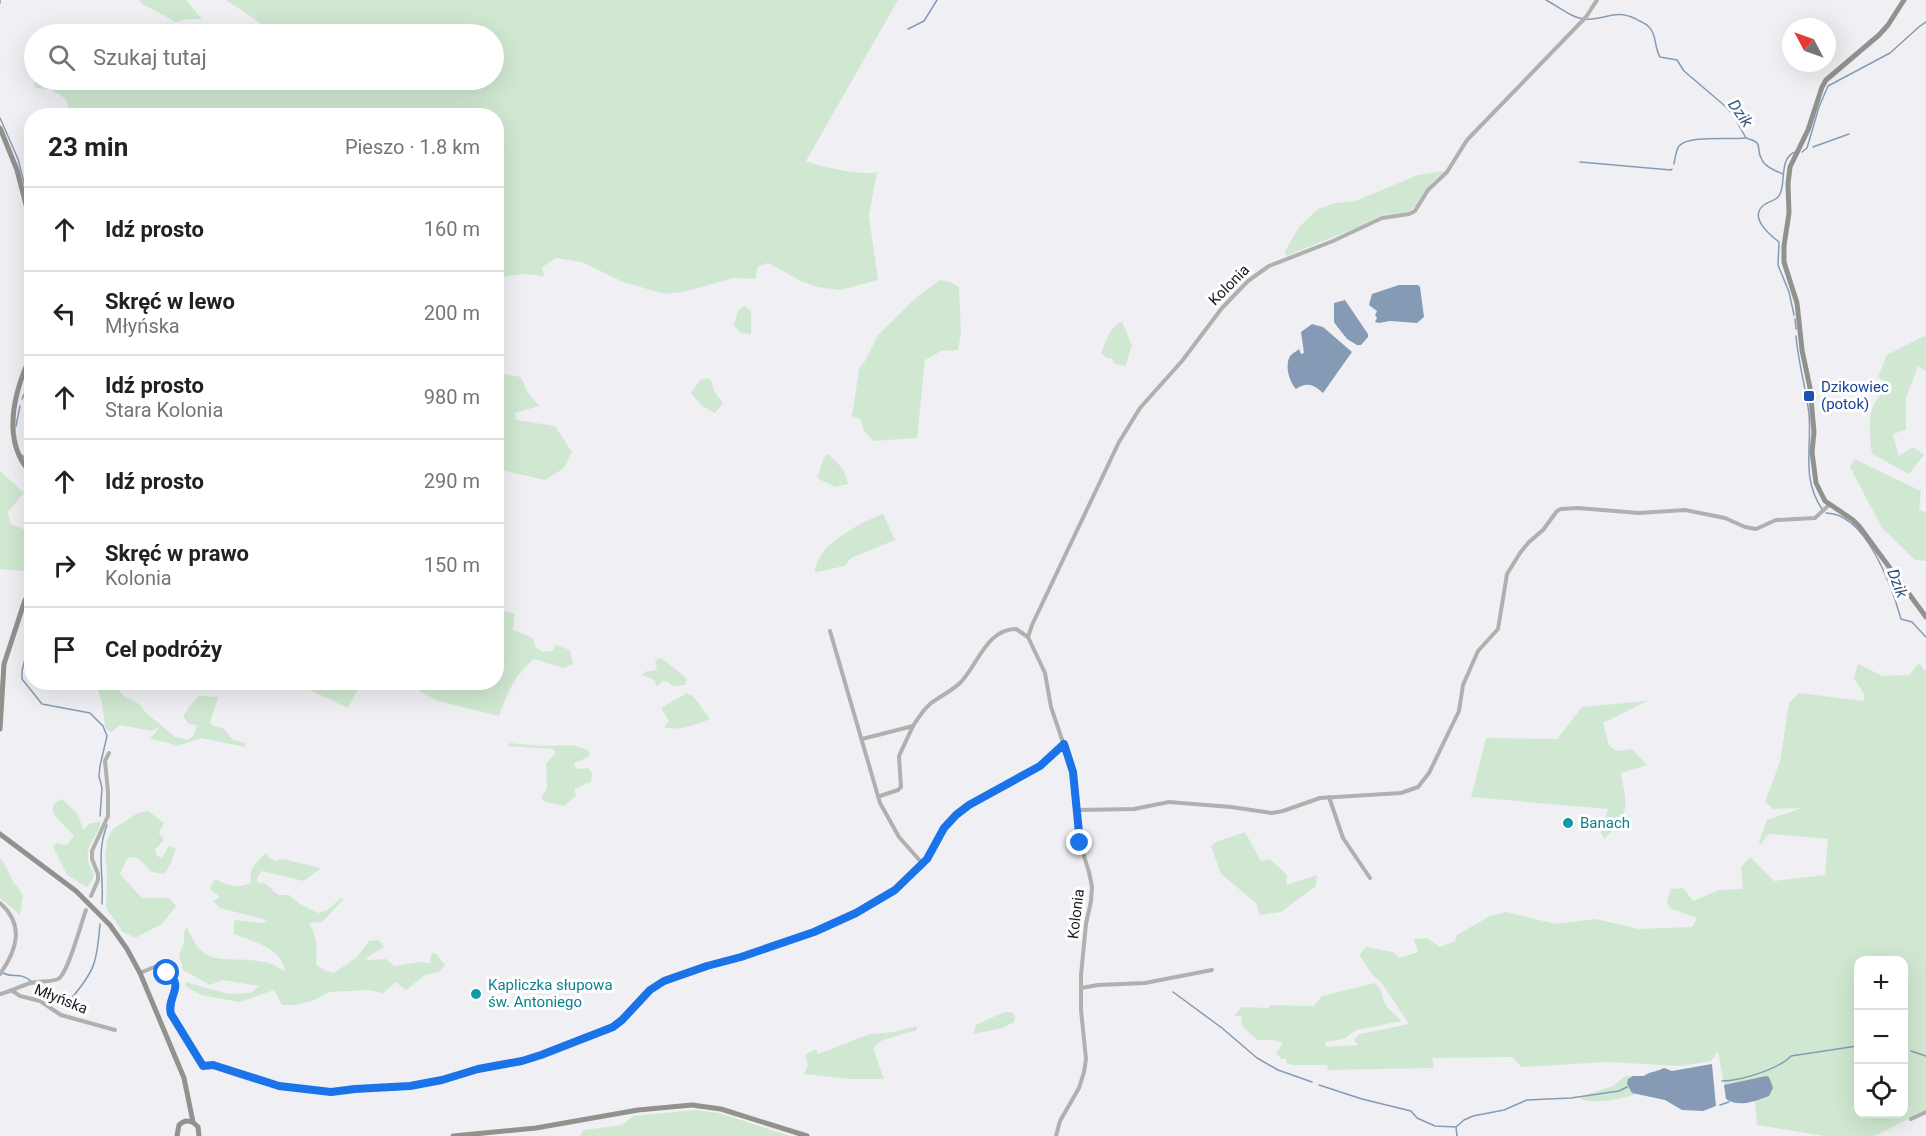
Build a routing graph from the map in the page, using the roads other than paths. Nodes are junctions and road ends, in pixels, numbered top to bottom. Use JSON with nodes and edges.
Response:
{"nodes":[{"id":1,"x":1597,"y":0,"type":"edge"},
{"id":2,"x":1904,"y":0,"type":"edge"},
{"id":3,"x":0,"y":128,"type":"edge"},
{"id":4,"x":24,"y":197,"type":"edge"},
{"id":5,"x":24,"y":374,"type":"edge"},
{"id":6,"x":24,"y":467,"type":"edge"},
{"id":7,"x":1829,"y":505,"type":"junction"},
{"id":8,"x":24,"y":603,"type":"edge"},
{"id":9,"x":1926,"y":617,"type":"edge"},
{"id":10,"x":830,"y":631,"type":"dead end"},
{"id":11,"x":1028,"y":638,"type":"junction"},
{"id":12,"x":913,"y":726,"type":"junction"},
{"id":13,"x":0,"y":729,"type":"edge"},
{"id":14,"x":862,"y":739,"type":"junction"},
{"id":15,"x":1064,"y":744,"type":"junction"},
{"id":16,"x":109,"y":753,"type":"dead end"},
{"id":17,"x":880,"y":796,"type":"junction"},
{"id":18,"x":1329,"y":797,"type":"junction"},
{"id":19,"x":1077,"y":810,"type":"junction"},
{"id":20,"x":0,"y":836,"type":"edge"},
{"id":21,"x":922,"y":863,"type":"junction"},
{"id":22,"x":1370,"y":878,"type":"dead end"},
{"id":23,"x":91,"y":896,"type":"dead end"},
{"id":24,"x":0,"y":903,"type":"edge"},
{"id":25,"x":86,"y":910,"type":"dead end"},
{"id":26,"x":1212,"y":970,"type":"dead end"},
{"id":27,"x":1,"y":972,"type":"edge"},
{"id":28,"x":140,"y":973,"type":"junction"},
{"id":29,"x":1081,"y":988,"type":"junction"},
{"id":30,"x":11,"y":990,"type":"junction"},
{"id":31,"x":0,"y":994,"type":"edge"},
{"id":32,"x":116,"y":1030,"type":"dead end"},
{"id":33,"x":189,"y":1107,"type":"junction"},
{"id":34,"x":1926,"y":1112,"type":"edge"},
{"id":35,"x":1911,"y":1119,"type":"dead end"},
{"id":36,"x":185,"y":1121,"type":"junction"},
{"id":37,"x":193,"y":1122,"type":"junction"},
{"id":38,"x":200,"y":1135,"type":"edge"},
{"id":39,"x":177,"y":1136,"type":"edge"},
{"id":40,"x":453,"y":1136,"type":"edge"},
{"id":41,"x":807,"y":1136,"type":"edge"},
{"id":42,"x":1056,"y":1136,"type":"edge"}],
"edges":[{"from":1,"to":11,"type":"street","name":"Kolonia"},
{"from":2,"to":7,"type":"main road"},
{"from":3,"to":4,"type":"main road"},
{"from":5,"to":6,"type":"main road"},
{"from":7,"to":9,"type":"main road"},
{"from":7,"to":18,"type":"street"},
{"from":8,"to":13,"type":"main road"},
{"from":10,"to":14,"type":"street"},
{"from":11,"to":12,"type":"street","name":"Kolonia"},
{"from":11,"to":15,"type":"street","name":"Kolonia"},
{"from":12,"to":14,"type":"street"},
{"from":12,"to":17,"type":"street"},
{"from":14,"to":17,"type":"street"},
{"from":15,"to":19,"type":"street","name":"Kolonia"},
{"from":15,"to":21,"type":"street"},
{"from":16,"to":23,"type":"street"},
{"from":17,"to":21,"type":"street"},
{"from":18,"to":19,"type":"street"},
{"from":18,"to":22,"type":"street"},
{"from":19,"to":29,"type":"street","name":"Kolonia"},
{"from":20,"to":28,"type":"main road"},
{"from":21,"to":28,"type":"street"},
{"from":24,"to":27,"type":"street"},
{"from":25,"to":30,"type":"street"},
{"from":26,"to":29,"type":"street"},
{"from":28,"to":33,"type":"main road"},
{"from":29,"to":42,"type":"street","name":"Kolonia"},
{"from":30,"to":31,"type":"street","name":"Młyńska"},
{"from":30,"to":32,"type":"street","name":"Młyńska"},
{"from":33,"to":36,"type":"main road"},
{"from":33,"to":37,"type":"main road"},
{"from":34,"to":35,"type":"street"},
{"from":36,"to":37,"type":"main road"},
{"from":36,"to":39,"type":"main road"},
{"from":37,"to":38,"type":"main road"},
{"from":40,"to":41,"type":"main road"}]}
